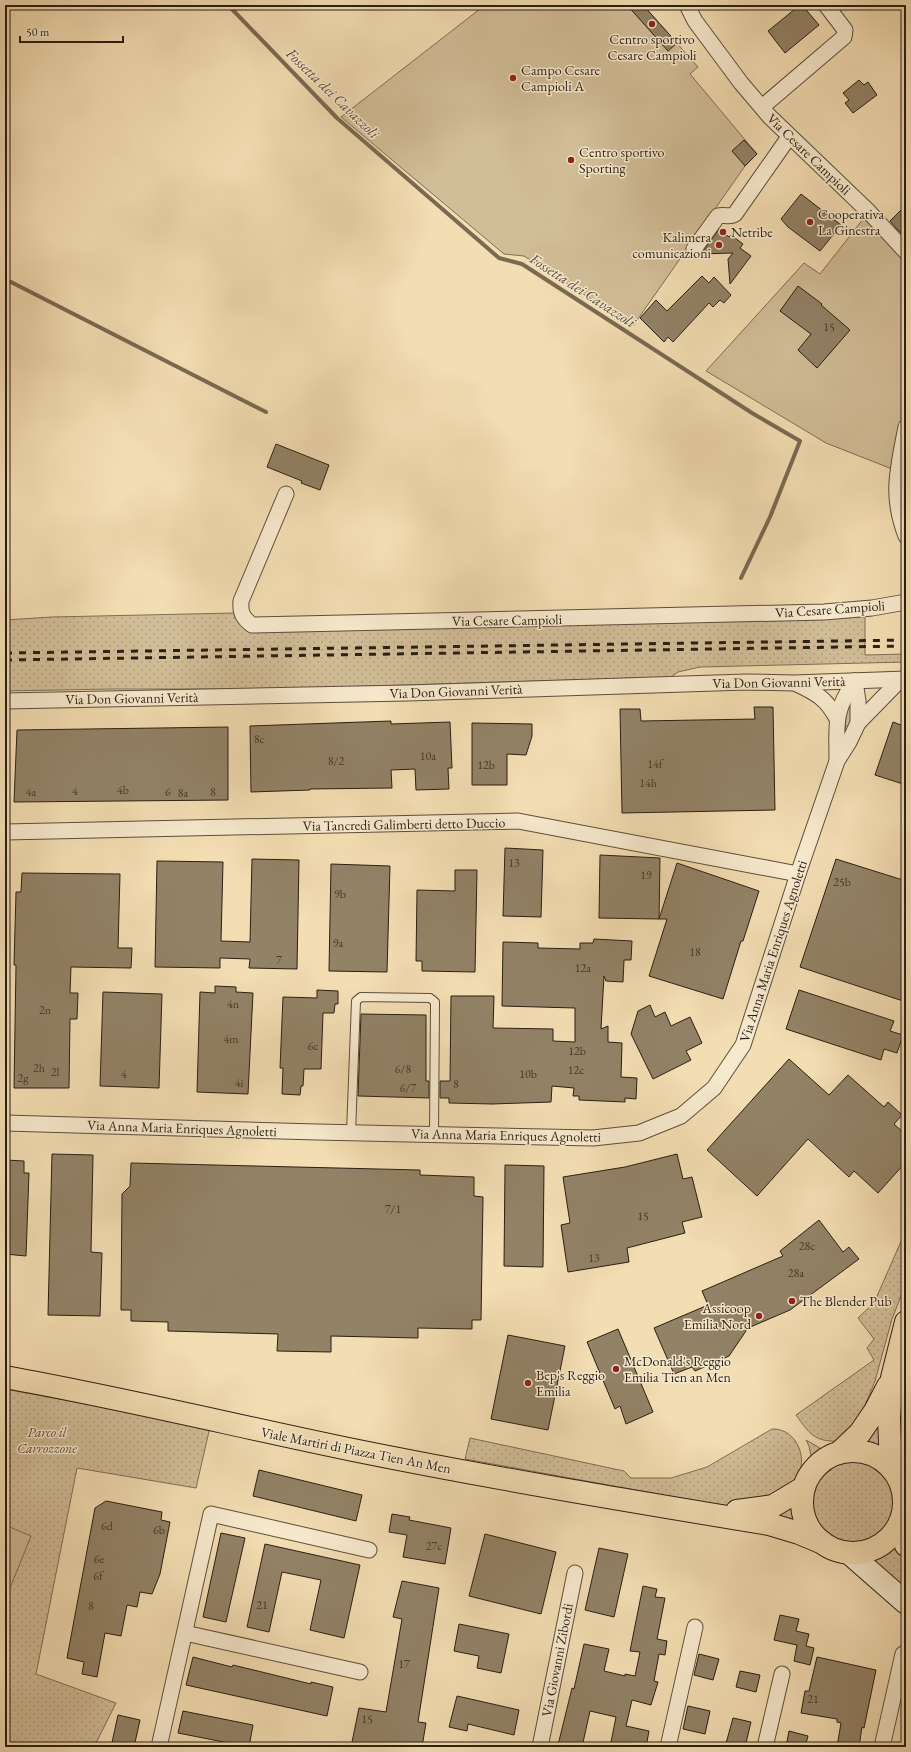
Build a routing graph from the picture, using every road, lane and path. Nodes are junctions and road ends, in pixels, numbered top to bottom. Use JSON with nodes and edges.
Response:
{"nodes":[{"id":1,"x":687,"y":5,"type":"edge"},
{"id":2,"x":826,"y":5,"type":"edge"},
{"id":3,"x":762,"y":107,"type":"junction"},
{"id":4,"x":789,"y":137,"type":"junction"},
{"id":5,"x":694,"y":249,"type":"dead end"},
{"id":6,"x":906,"y":252,"type":"edge"},
{"id":7,"x":906,"y":427,"type":"edge"},
{"id":8,"x":286,"y":494,"type":"dead end"},
{"id":9,"x":906,"y":536,"type":"edge"},
{"id":10,"x":906,"y":602,"type":"edge"},
{"id":11,"x":903,"y":680,"type":"edge"},
{"id":12,"x":855,"y":681,"type":"junction"},
{"id":13,"x":794,"y":682,"type":"junction"},
{"id":14,"x":5,"y":701,"type":"edge"},
{"id":15,"x":837,"y":718,"type":"junction"},
{"id":16,"x":858,"y":723,"type":"junction"},
{"id":17,"x":837,"y":761,"type":"junction"},
{"id":18,"x":5,"y":832,"type":"edge"},
{"id":19,"x":798,"y":874,"type":"junction"},
{"id":20,"x":5,"y":1123,"type":"edge"},
{"id":21,"x":352,"y":1133,"type":"junction"},
{"id":22,"x":434,"y":1135,"type":"junction"},
{"id":23,"x":906,"y":1322,"type":"edge"},
{"id":24,"x":5,"y":1367,"type":"edge"},
{"id":25,"x":5,"y":1377,"type":"edge"},
{"id":26,"x":892,"y":1378,"type":"junction"},
{"id":27,"x":54,"y":1385,"type":"junction"},
{"id":28,"x":840,"y":1452,"type":"junction"},
{"id":29,"x":891,"y":1467,"type":"junction"},
{"id":30,"x":803,"y":1488,"type":"junction"},
{"id":31,"x":708,"y":1514,"type":"junction"},
{"id":32,"x":900,"y":1523,"type":"junction"},
{"id":33,"x":823,"y":1543,"type":"junction"},
{"id":34,"x":906,"y":1545,"type":"edge"},
{"id":35,"x":369,"y":1550,"type":"dead end"},
{"id":36,"x":849,"y":1553,"type":"junction"},
{"id":37,"x":575,"y":1573,"type":"dead end"},
{"id":38,"x":906,"y":1604,"type":"edge"},
{"id":39,"x":695,"y":1627,"type":"dead end"},
{"id":40,"x":185,"y":1632,"type":"junction"},
{"id":41,"x":903,"y":1654,"type":"dead end"},
{"id":42,"x":360,"y":1672,"type":"dead end"},
{"id":43,"x":782,"y":1674,"type":"dead end"},
{"id":44,"x":901,"y":1687,"type":"edge"},
{"id":45,"x":159,"y":1747,"type":"edge"},
{"id":46,"x":540,"y":1747,"type":"edge"},
{"id":47,"x":668,"y":1747,"type":"edge"},
{"id":48,"x":766,"y":1747,"type":"edge"},
{"id":49,"x":882,"y":1747,"type":"edge"}],
"edges":[{"from":1,"to":3,"type":"street","name":"Via Cesare Campioli"},
{"from":2,"to":3,"type":"street","name":"Via Cesare Campioli"},
{"from":3,"to":4,"type":"street","name":"Via Cesare Campioli"},
{"from":4,"to":5,"type":"street"},
{"from":4,"to":6,"type":"street","name":"Via Cesare Campioli"},
{"from":7,"to":9,"type":"street"},
{"from":8,"to":10,"type":"street","name":"Via Cesare Campioli"},
{"from":11,"to":12,"type":"street","name":"Via Don Giovanni Verità"},
{"from":11,"to":16,"type":"street","name":"Via Anna Maria Enriques Agnoletti"},
{"from":12,"to":13,"type":"street","name":"Via Don Giovanni Verità"},
{"from":12,"to":15,"type":"street","name":"Via Anna Maria Enriques Agnoletti"},
{"from":12,"to":16,"type":"street","name":"Via Anna Maria Enriques Agnoletti"},
{"from":13,"to":14,"type":"street","name":"Via Don Giovanni Verità"},
{"from":13,"to":15,"type":"street"},
{"from":15,"to":17,"type":"street","name":"Via Anna Maria Enriques Agnoletti"},
{"from":16,"to":17,"type":"street","name":"Via Anna Maria Enriques Agnoletti"},
{"from":17,"to":19,"type":"street","name":"Via Anna Maria Enriques Agnoletti"},
{"from":18,"to":19,"type":"street","name":"Via Tancredi Galimberti detto Duccio"},
{"from":19,"to":22,"type":"street","name":"Via Anna Maria Enriques Agnoletti"},
{"from":20,"to":21,"type":"street","name":"Via Anna Maria Enriques Agnoletti"},
{"from":21,"to":22,"type":"street","name":"Via Anna Maria Enriques Agnoletti"},
{"from":21,"to":22,"type":"lane"},
{"from":23,"to":26,"type":"main road","name":"Viale Martiri di Piazza Tien An Men"},
{"from":24,"to":27,"type":"street"},
{"from":25,"to":27,"type":"main road","name":"Viale Martiri di Piazza Tien An Men"},
{"from":26,"to":28,"type":"main road","name":"Viale Martiri di Piazza Tien An Men"},
{"from":26,"to":29,"type":"main road","name":"Viale Martiri di Piazza Tien An Men"},
{"from":27,"to":31,"type":"main road","name":"Viale Martiri di Piazza Tien An Men"},
{"from":28,"to":29,"type":"main road","name":"Viale Martiri di Piazza Tien An Men"},
{"from":28,"to":30,"type":"main road","name":"Viale Martiri di Piazza Tien An Men"},
{"from":29,"to":32,"type":"main road","name":"Viale Martiri di Piazza Tien An Men"},
{"from":30,"to":31,"type":"main road","name":"Viale Martiri di Piazza Tien An Men"},
{"from":30,"to":33,"type":"main road","name":"Viale Martiri di Piazza Tien An Men"},
{"from":31,"to":33,"type":"main road","name":"Viale Martiri di Piazza Tien An Men"},
{"from":32,"to":34,"type":"main road"},
{"from":32,"to":36,"type":"main road","name":"Viale Martiri di Piazza Tien An Men"},
{"from":33,"to":36,"type":"main road","name":"Viale Martiri di Piazza Tien An Men"},
{"from":35,"to":40,"type":"street"},
{"from":36,"to":38,"type":"main road"},
{"from":37,"to":46,"type":"street","name":"Via Giovanni Zibordi"},
{"from":39,"to":47,"type":"street"},
{"from":40,"to":42,"type":"street"},
{"from":40,"to":45,"type":"street"},
{"from":41,"to":44,"type":"street"},
{"from":43,"to":48,"type":"street"},
{"from":44,"to":49,"type":"street"}]}
